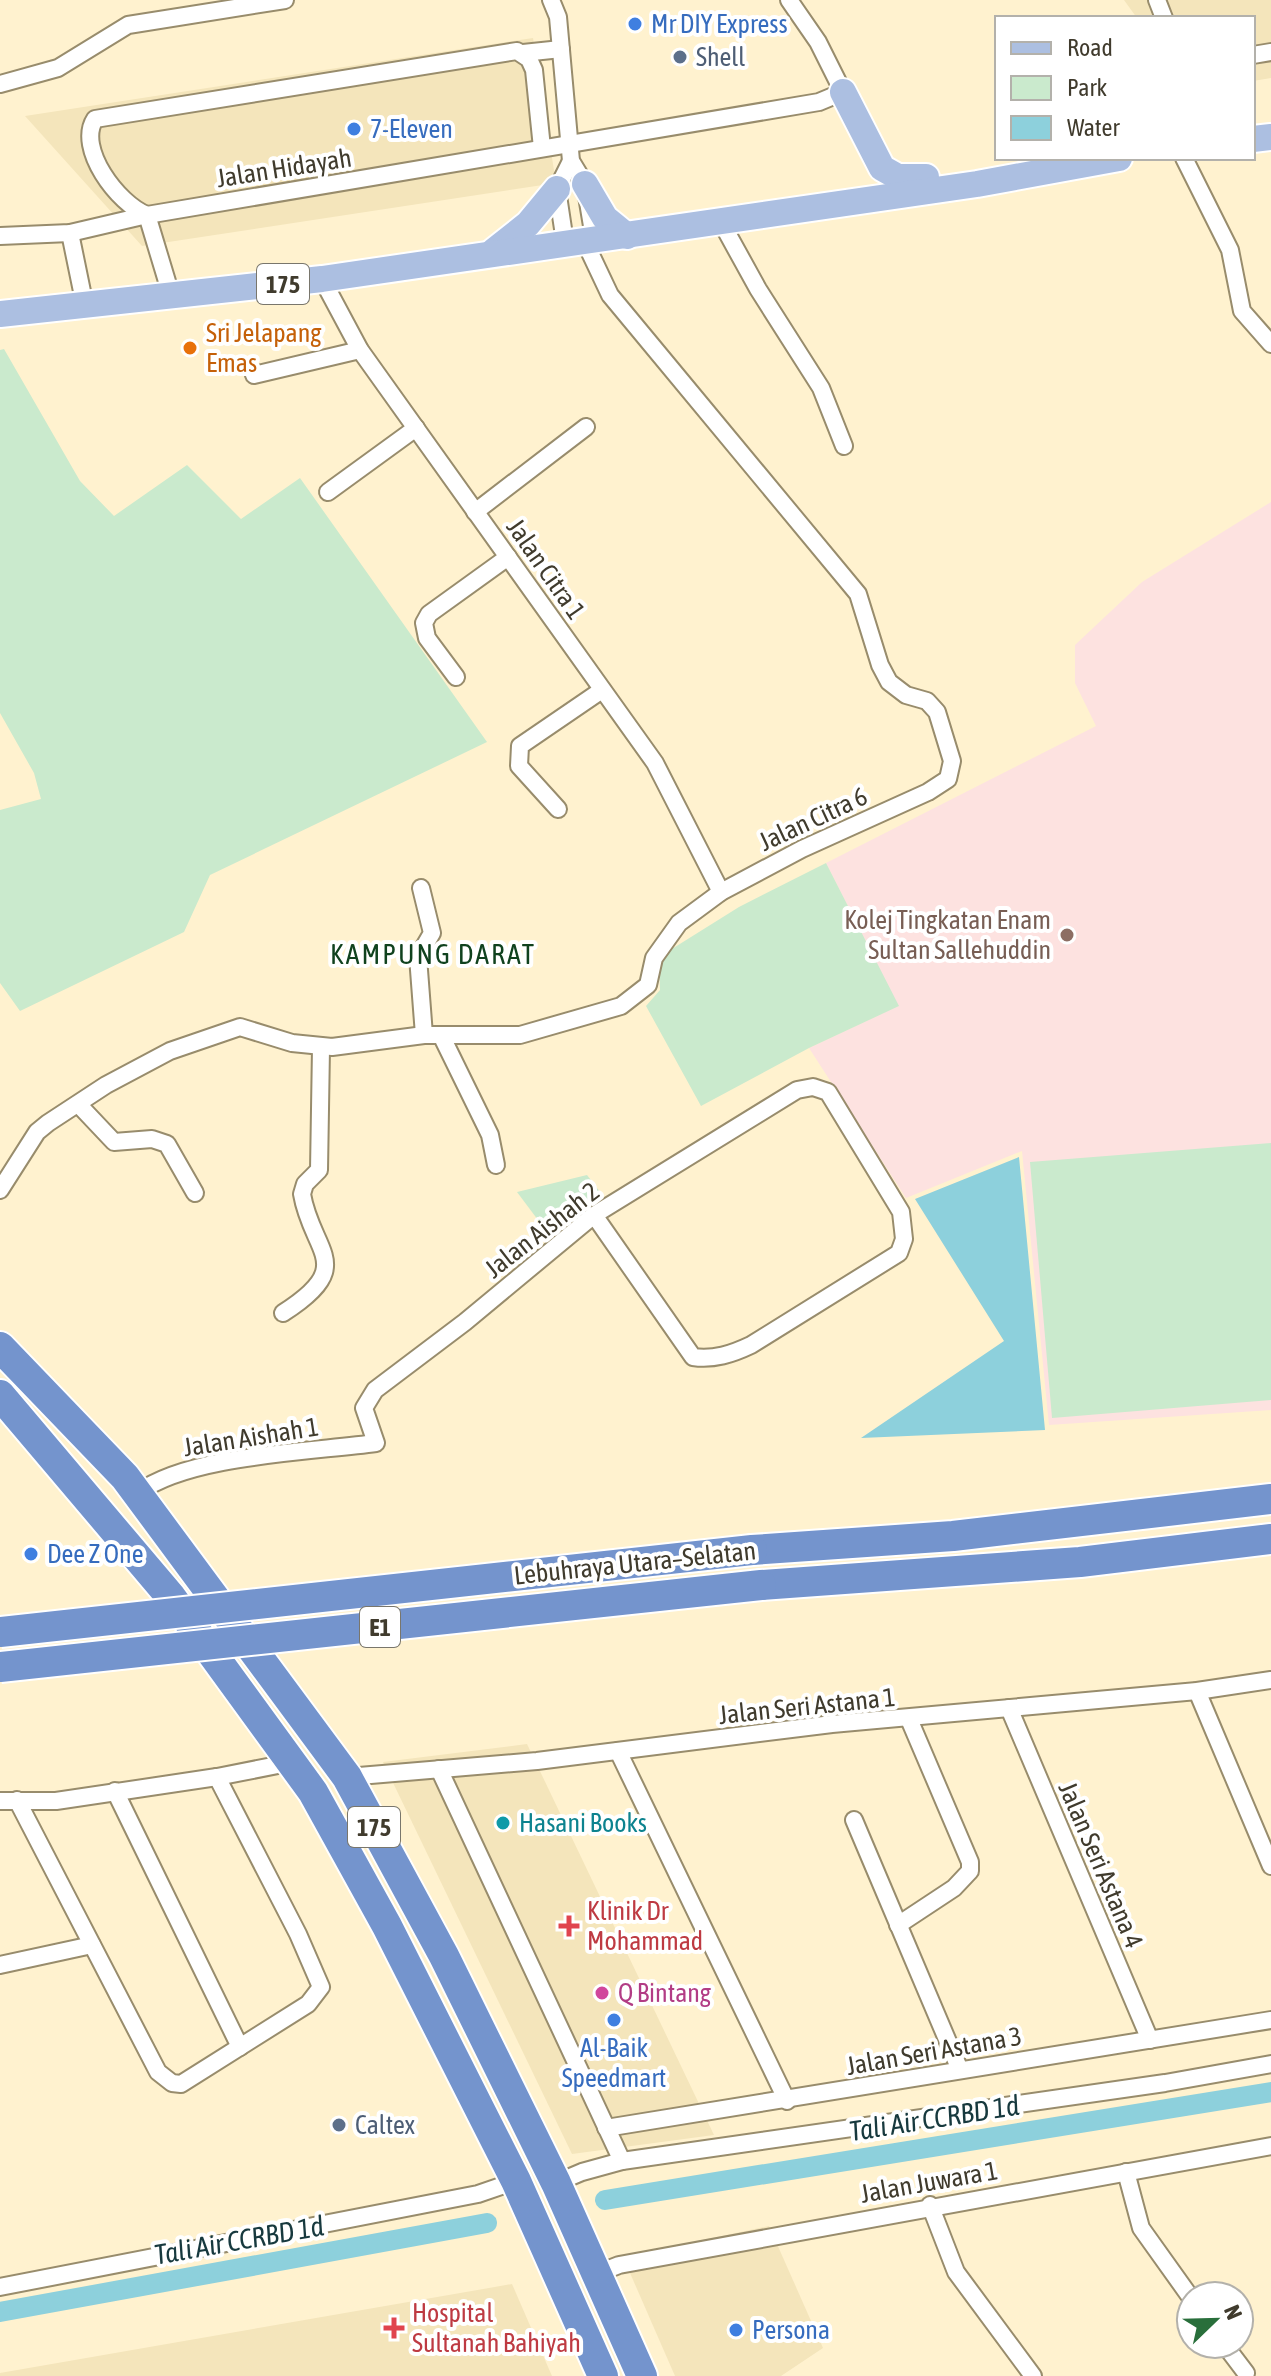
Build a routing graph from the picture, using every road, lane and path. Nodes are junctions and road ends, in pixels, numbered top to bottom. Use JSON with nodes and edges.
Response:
{"nodes":[{"id":1,"x":285,"y":0,"type":"edge"},
{"id":2,"x":551,"y":0,"type":"edge"},
{"id":3,"x":789,"y":0,"type":"edge"},
{"id":4,"x":208,"y":6,"type":"edge"},
{"id":5,"x":561,"y":49,"type":"junction"},
{"id":6,"x":523,"y":53,"type":"junction"},
{"id":7,"x":0,"y":84,"type":"edge"},
{"id":8,"x":843,"y":92,"type":"junction"},
{"id":9,"x":570,"y":142,"type":"junction"},
{"id":10,"x":542,"y":148,"type":"junction"},
{"id":11,"x":1107,"y":160,"type":"edge"},
{"id":12,"x":1185,"y":160,"type":"edge"},
{"id":13,"x":578,"y":172,"type":"junction"},
{"id":14,"x":960,"y":185,"type":"junction"},
{"id":15,"x":557,"y":189,"type":"junction"},
{"id":16,"x":147,"y":215,"type":"junction"},
{"id":17,"x":720,"y":220,"type":"junction"},
{"id":18,"x":70,"y":233,"type":"junction"},
{"id":19,"x":0,"y":236,"type":"edge"},
{"id":20,"x":627,"y":236,"type":"junction"},
{"id":21,"x":581,"y":240,"type":"junction"},
{"id":22,"x":491,"y":253,"type":"junction"},
{"id":23,"x":322,"y":279,"type":"junction"},
{"id":24,"x":172,"y":298,"type":"junction"},
{"id":25,"x":85,"y":306,"type":"junction"},
{"id":26,"x":0,"y":314,"type":"edge"},
{"id":27,"x":1271,"y":344,"type":"edge"},
{"id":28,"x":360,"y":350,"type":"junction"},
{"id":29,"x":254,"y":375,"type":"dead end"},
{"id":30,"x":586,"y":427,"type":"dead end"},
{"id":31,"x":416,"y":428,"type":"junction"},
{"id":32,"x":844,"y":446,"type":"dead end"},
{"id":33,"x":328,"y":492,"type":"dead end"},
{"id":34,"x":475,"y":512,"type":"junction"},
{"id":35,"x":508,"y":557,"type":"junction"},
{"id":36,"x":456,"y":677,"type":"dead end"},
{"id":37,"x":602,"y":690,"type":"junction"},
{"id":38,"x":558,"y":809,"type":"dead end"},
{"id":39,"x":421,"y":888,"type":"dead end"},
{"id":40,"x":721,"y":892,"type":"junction"},
{"id":41,"x":424,"y":1035,"type":"junction"},
{"id":42,"x":442,"y":1037,"type":"junction"},
{"id":43,"x":321,"y":1048,"type":"junction"},
{"id":44,"x":79,"y":1105,"type":"junction"},
{"id":45,"x":496,"y":1165,"type":"dead end"},
{"id":46,"x":0,"y":1190,"type":"edge"},
{"id":47,"x":195,"y":1193,"type":"dead end"},
{"id":48,"x":594,"y":1215,"type":"junction"},
{"id":49,"x":283,"y":1313,"type":"dead end"},
{"id":50,"x":0,"y":1347,"type":"edge"},
{"id":51,"x":0,"y":1395,"type":"edge"},
{"id":52,"x":376,"y":1443,"type":"joint"},
{"id":53,"x":138,"y":1493,"type":"junction"},
{"id":54,"x":1271,"y":1499,"type":"edge"},
{"id":55,"x":1271,"y":1539,"type":"edge"},
{"id":56,"x":0,"y":1632,"type":"edge"},
{"id":57,"x":0,"y":1667,"type":"edge"},
{"id":58,"x":1271,"y":1680,"type":"edge"},
{"id":59,"x":1197,"y":1691,"type":"junction"},
{"id":60,"x":1009,"y":1708,"type":"junction"},
{"id":61,"x":909,"y":1719,"type":"junction"},
{"id":62,"x":618,"y":1751,"type":"junction"},
{"id":63,"x":293,"y":1762,"type":"junction"},
{"id":64,"x":439,"y":1769,"type":"junction"},
{"id":65,"x":217,"y":1777,"type":"junction"},
{"id":66,"x":347,"y":1777,"type":"junction"},
{"id":67,"x":115,"y":1791,"type":"junction"},
{"id":68,"x":8,"y":1801,"type":"edge"},
{"id":69,"x":854,"y":1820,"type":"dead end"},
{"id":70,"x":1271,"y":1866,"type":"edge"},
{"id":71,"x":898,"y":1925,"type":"junction"},
{"id":72,"x":92,"y":1945,"type":"junction"},
{"id":73,"x":0,"y":1965,"type":"edge"},
{"id":74,"x":1271,"y":2020,"type":"edge"},
{"id":75,"x":1150,"y":2040,"type":"junction"},
{"id":76,"x":240,"y":2047,"type":"junction"},
{"id":77,"x":1271,"y":2064,"type":"edge"},
{"id":78,"x":960,"y":2070,"type":"junction"},
{"id":79,"x":787,"y":2101,"type":"junction"},
{"id":80,"x":606,"y":2128,"type":"junction"},
{"id":81,"x":1271,"y":2146,"type":"edge"},
{"id":82,"x":622,"y":2161,"type":"junction"},
{"id":83,"x":1126,"y":2172,"type":"junction"},
{"id":84,"x":516,"y":2181,"type":"junction"},
{"id":85,"x":556,"y":2183,"type":"junction"},
{"id":86,"x":930,"y":2205,"type":"junction"},
{"id":87,"x":596,"y":2274,"type":"junction"},
{"id":88,"x":1178,"y":2280,"type":"edge"},
{"id":89,"x":0,"y":2287,"type":"edge"},
{"id":90,"x":1236,"y":2360,"type":"edge"},
{"id":91,"x":1246,"y":2373,"type":"dead end"},
{"id":92,"x":603,"y":2376,"type":"edge"},
{"id":93,"x":642,"y":2376,"type":"edge"},
{"id":94,"x":1033,"y":2376,"type":"edge"}],
"edges":[{"from":1,"to":4,"type":"street"},
{"from":2,"to":5,"type":"street"},
{"from":3,"to":8,"type":"street"},
{"from":4,"to":7,"type":"street"},
{"from":5,"to":6,"type":"street"},
{"from":5,"to":9,"type":"street"},
{"from":6,"to":10,"type":"street"},
{"from":6,"to":16,"type":"street"},
{"from":8,"to":9,"type":"street","name":"Jalan Hidayah"},
{"from":8,"to":14,"type":"main road"},
{"from":9,"to":10,"type":"street","name":"Jalan Hidayah"},
{"from":9,"to":13,"type":"street"},
{"from":10,"to":16,"type":"street","name":"Jalan Hidayah"},
{"from":11,"to":14,"type":"main road","number":"175"},
{"from":12,"to":27,"type":"street"},
{"from":13,"to":15,"type":"street"},
{"from":13,"to":20,"type":"main road"},
{"from":13,"to":21,"type":"street"},
{"from":14,"to":17,"type":"main road","number":"175"},
{"from":15,"to":21,"type":"street"},
{"from":15,"to":22,"type":"main road"},
{"from":16,"to":18,"type":"street","name":"Jalan Hidayah"},
{"from":16,"to":24,"type":"street"},
{"from":17,"to":20,"type":"main road","number":"175"},
{"from":17,"to":32,"type":"street"},
{"from":18,"to":19,"type":"street","name":"Jalan Hidayah"},
{"from":18,"to":25,"type":"street"},
{"from":20,"to":21,"type":"main road","number":"175"},
{"from":21,"to":22,"type":"main road","number":"175"},
{"from":21,"to":40,"type":"street","name":"Jalan Citra 6"},
{"from":22,"to":23,"type":"main road","number":"175"},
{"from":23,"to":24,"type":"main road","number":"175"},
{"from":23,"to":28,"type":"street","name":"Jalan Citra 1"},
{"from":24,"to":25,"type":"main road","number":"175"},
{"from":25,"to":26,"type":"main road","number":"175"},
{"from":28,"to":29,"type":"street"},
{"from":28,"to":31,"type":"street","name":"Jalan Citra 1"},
{"from":30,"to":34,"type":"street"},
{"from":31,"to":33,"type":"street"},
{"from":31,"to":34,"type":"street","name":"Jalan Citra 1"},
{"from":34,"to":35,"type":"street","name":"Jalan Citra 1"},
{"from":35,"to":36,"type":"street"},
{"from":35,"to":37,"type":"street","name":"Jalan Citra 1"},
{"from":37,"to":38,"type":"street"},
{"from":37,"to":40,"type":"street","name":"Jalan Citra 1"},
{"from":39,"to":41,"type":"street"},
{"from":40,"to":42,"type":"street","name":"Jalan Citra 6"},
{"from":41,"to":42,"type":"street","name":"Jalan Citra 6"},
{"from":41,"to":43,"type":"street","name":"Jalan Citra 6"},
{"from":42,"to":45,"type":"street"},
{"from":43,"to":44,"type":"street"},
{"from":43,"to":49,"type":"street"},
{"from":44,"to":46,"type":"street"},
{"from":44,"to":47,"type":"street"},
{"from":48,"to":48,"type":"street","name":"Jalan Aishah 2"},
{"from":48,"to":52,"type":"street","name":"Jalan Aishah 2"},
{"from":50,"to":53,"type":"highway","number":"175"},
{"from":51,"to":63,"type":"highway","number":"175"},
{"from":52,"to":53,"type":"street","name":"Jalan Aishah 1"},
{"from":53,"to":66,"type":"highway","number":"175"},
{"from":54,"to":56,"type":"highway","name":"Lebuhraya Utara–Selatan","number":"E1","bridge":true},
{"from":55,"to":57,"type":"highway","name":"Lebuhraya Utara–Selatan","number":"E1","bridge":true},
{"from":58,"to":59,"type":"street","name":"Jalan Seri Astana 1"},
{"from":59,"to":60,"type":"street","name":"Jalan Seri Astana 1"},
{"from":59,"to":70,"type":"street"},
{"from":60,"to":61,"type":"street","name":"Jalan Seri Astana 1"},
{"from":60,"to":75,"type":"street","name":"Jalan Seri Astana 4"},
{"from":61,"to":62,"type":"street","name":"Jalan Seri Astana 1"},
{"from":61,"to":71,"type":"street"},
{"from":62,"to":64,"type":"street","name":"Jalan Seri Astana 1"},
{"from":62,"to":79,"type":"street"},
{"from":63,"to":65,"type":"street"},
{"from":63,"to":84,"type":"highway","number":"175"},
{"from":64,"to":66,"type":"street","name":"Jalan Seri Astana 1"},
{"from":64,"to":80,"type":"street"},
{"from":65,"to":67,"type":"street"},
{"from":65,"to":76,"type":"street"},
{"from":66,"to":85,"type":"highway","number":"175"},
{"from":67,"to":68,"type":"street"},
{"from":67,"to":76,"type":"street"},
{"from":68,"to":72,"type":"street"},
{"from":69,"to":71,"type":"street"},
{"from":71,"to":78,"type":"street"},
{"from":72,"to":73,"type":"street"},
{"from":72,"to":76,"type":"street"},
{"from":74,"to":75,"type":"street","name":"Jalan Seri Astana 3"},
{"from":75,"to":78,"type":"street","name":"Jalan Seri Astana 3"},
{"from":77,"to":82,"type":"street"},
{"from":78,"to":79,"type":"street","name":"Jalan Seri Astana 3"},
{"from":79,"to":80,"type":"street","name":"Jalan Seri Astana 3"},
{"from":80,"to":82,"type":"street"},
{"from":81,"to":83,"type":"street","name":"Jalan Juwara 1"},
{"from":82,"to":85,"type":"street"},
{"from":83,"to":86,"type":"street","name":"Jalan Juwara 1"},
{"from":83,"to":88,"type":"street"},
{"from":84,"to":89,"type":"street"},
{"from":84,"to":92,"type":"highway","number":"175"},
{"from":85,"to":87,"type":"highway","number":"175"},
{"from":86,"to":87,"type":"street","name":"Jalan Juwara 1"},
{"from":86,"to":94,"type":"street"},
{"from":87,"to":93,"type":"highway","number":"175"},
{"from":90,"to":91,"type":"street"}]}
